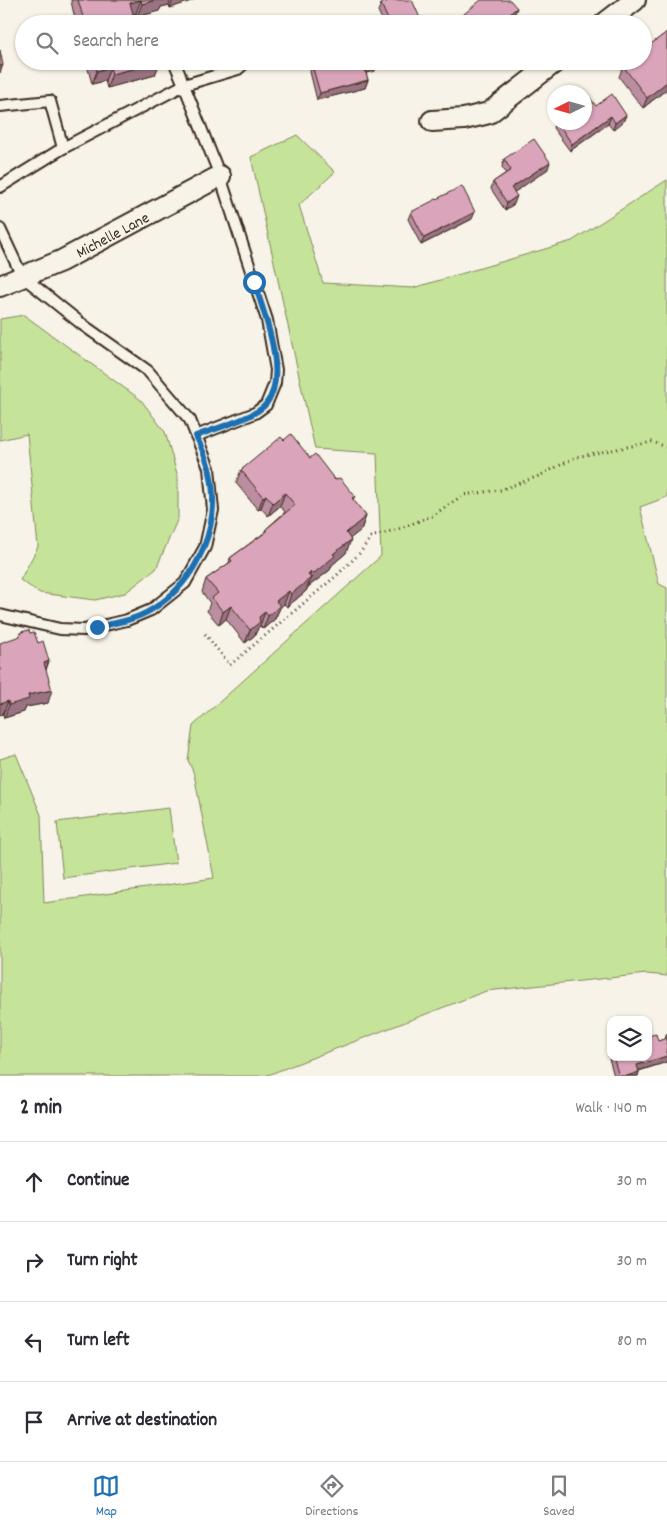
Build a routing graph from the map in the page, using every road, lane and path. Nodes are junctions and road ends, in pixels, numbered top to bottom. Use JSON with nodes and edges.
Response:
{"nodes":[{"id":1,"x":635,"y":0,"type":"edge"},
{"id":2,"x":616,"y":15,"type":"edge"},
{"id":3,"x":178,"y":70,"type":"edge"},
{"id":4,"x":235,"y":70,"type":"edge"},
{"id":5,"x":544,"y":70,"type":"edge"},
{"id":6,"x":184,"y":85,"type":"junction"},
{"id":7,"x":0,"y":106,"type":"edge"},
{"id":8,"x":432,"y":121,"type":"dead end"},
{"id":9,"x":62,"y":148,"type":"junction"},
{"id":10,"x":220,"y":176,"type":"junction"},
{"id":11,"x":0,"y":188,"type":"edge"},
{"id":12,"x":0,"y":229,"type":"edge"},
{"id":13,"x":22,"y":276,"type":"junction"},
{"id":14,"x":0,"y":286,"type":"edge"},
{"id":15,"x":196,"y":436,"type":"junction"},
{"id":16,"x":667,"y":448,"type":"edge"},
{"id":17,"x":0,"y":615,"type":"edge"},
{"id":18,"x":205,"y":634,"type":"dead end"}],
"edges":[{"from":1,"to":2,"type":"street"},
{"from":3,"to":6,"type":"lane"},
{"from":4,"to":6,"type":"lane"},
{"from":5,"to":8,"type":"street"},
{"from":6,"to":9,"type":"lane"},
{"from":6,"to":10,"type":"lane"},
{"from":7,"to":9,"type":"lane"},
{"from":9,"to":11,"type":"lane"},
{"from":10,"to":13,"type":"street","name":"Michelle Lane"},
{"from":10,"to":15,"type":"lane"},
{"from":12,"to":13,"type":"lane"},
{"from":13,"to":14,"type":"street","name":"Michelle Lane"},
{"from":13,"to":15,"type":"lane"},
{"from":15,"to":17,"type":"lane"},
{"from":16,"to":18,"type":"path"}]}
